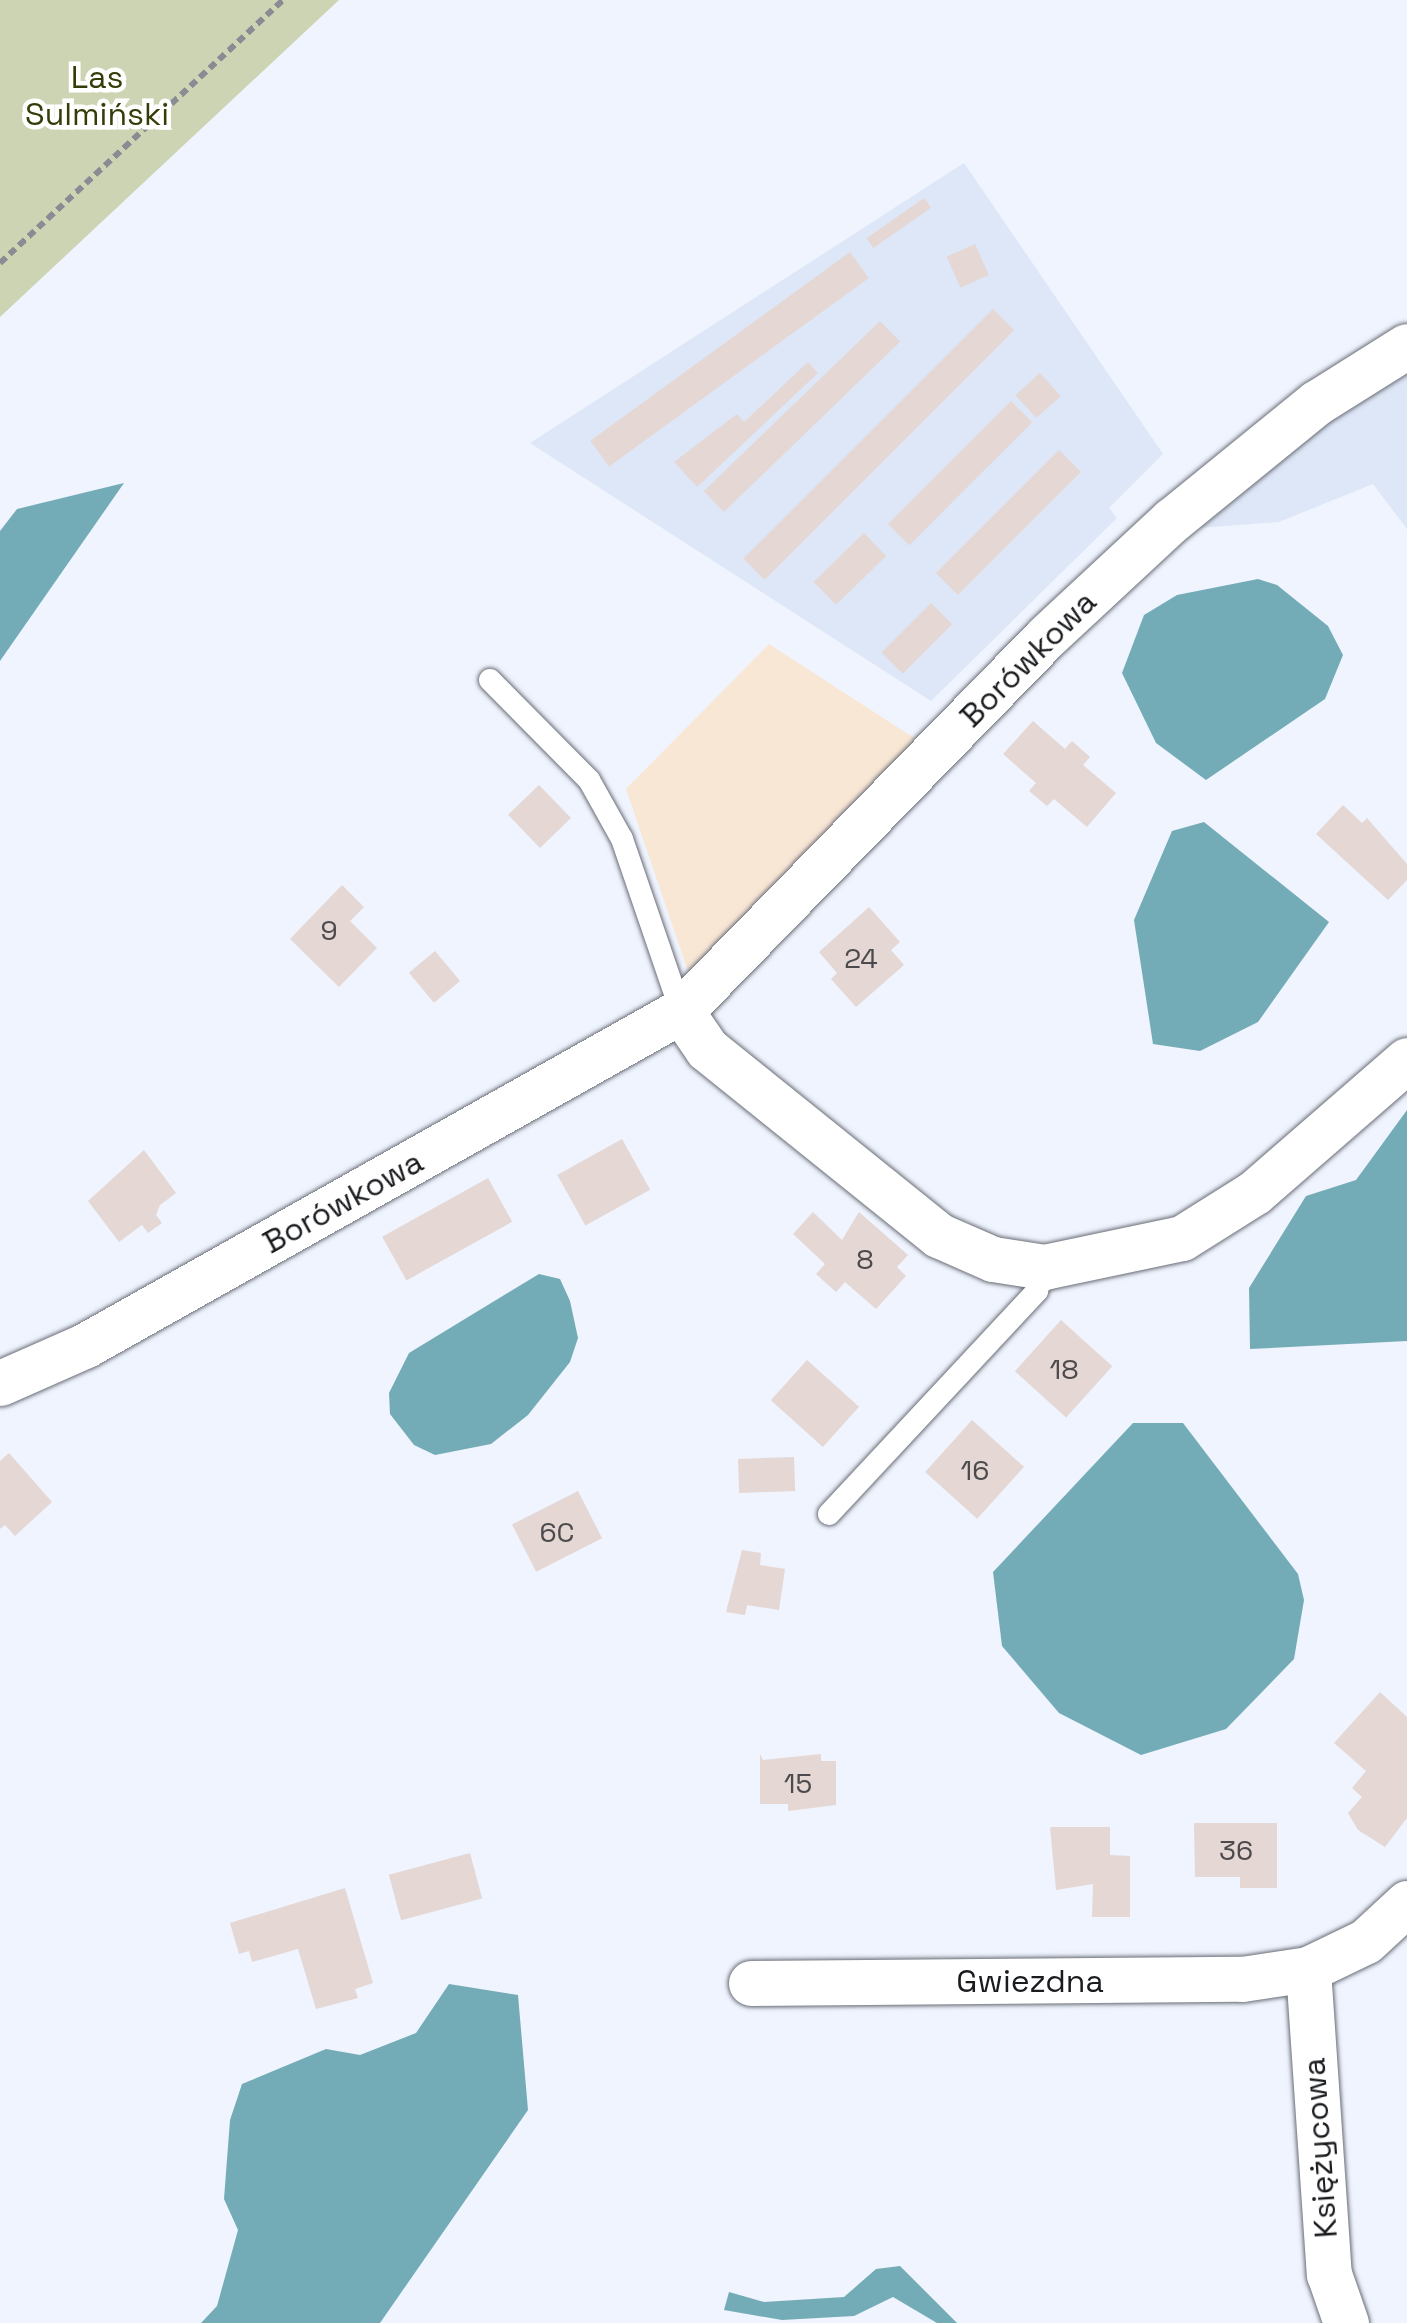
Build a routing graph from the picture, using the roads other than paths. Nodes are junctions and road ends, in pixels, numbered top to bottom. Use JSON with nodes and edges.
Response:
{"nodes":[{"id":1,"x":1407,"y":346,"type":"edge"},
{"id":2,"x":490,"y":680,"type":"dead end"},
{"id":3,"x":681,"y":1011,"type":"junction"},
{"id":4,"x":1407,"y":1060,"type":"edge"},
{"id":5,"x":1044,"y":1267,"type":"junction"},
{"id":6,"x":0,"y":1384,"type":"edge"},
{"id":7,"x":830,"y":1514,"type":"dead end"},
{"id":8,"x":1407,"y":1903,"type":"edge"},
{"id":9,"x":1308,"y":1970,"type":"junction"},
{"id":10,"x":752,"y":1982,"type":"dead end"},
{"id":11,"x":1346,"y":2323,"type":"edge"}],
"edges":[{"from":1,"to":3,"type":"street","name":"Borówkowa"},
{"from":2,"to":3,"type":"lane"},
{"from":3,"to":5,"type":"street"},
{"from":3,"to":6,"type":"street","name":"Borówkowa"},
{"from":4,"to":5,"type":"street"},
{"from":5,"to":7,"type":"lane"},
{"from":8,"to":9,"type":"street"},
{"from":9,"to":10,"type":"street","name":"Gwiezdna"},
{"from":9,"to":11,"type":"street","name":"Księżycowa"}]}
